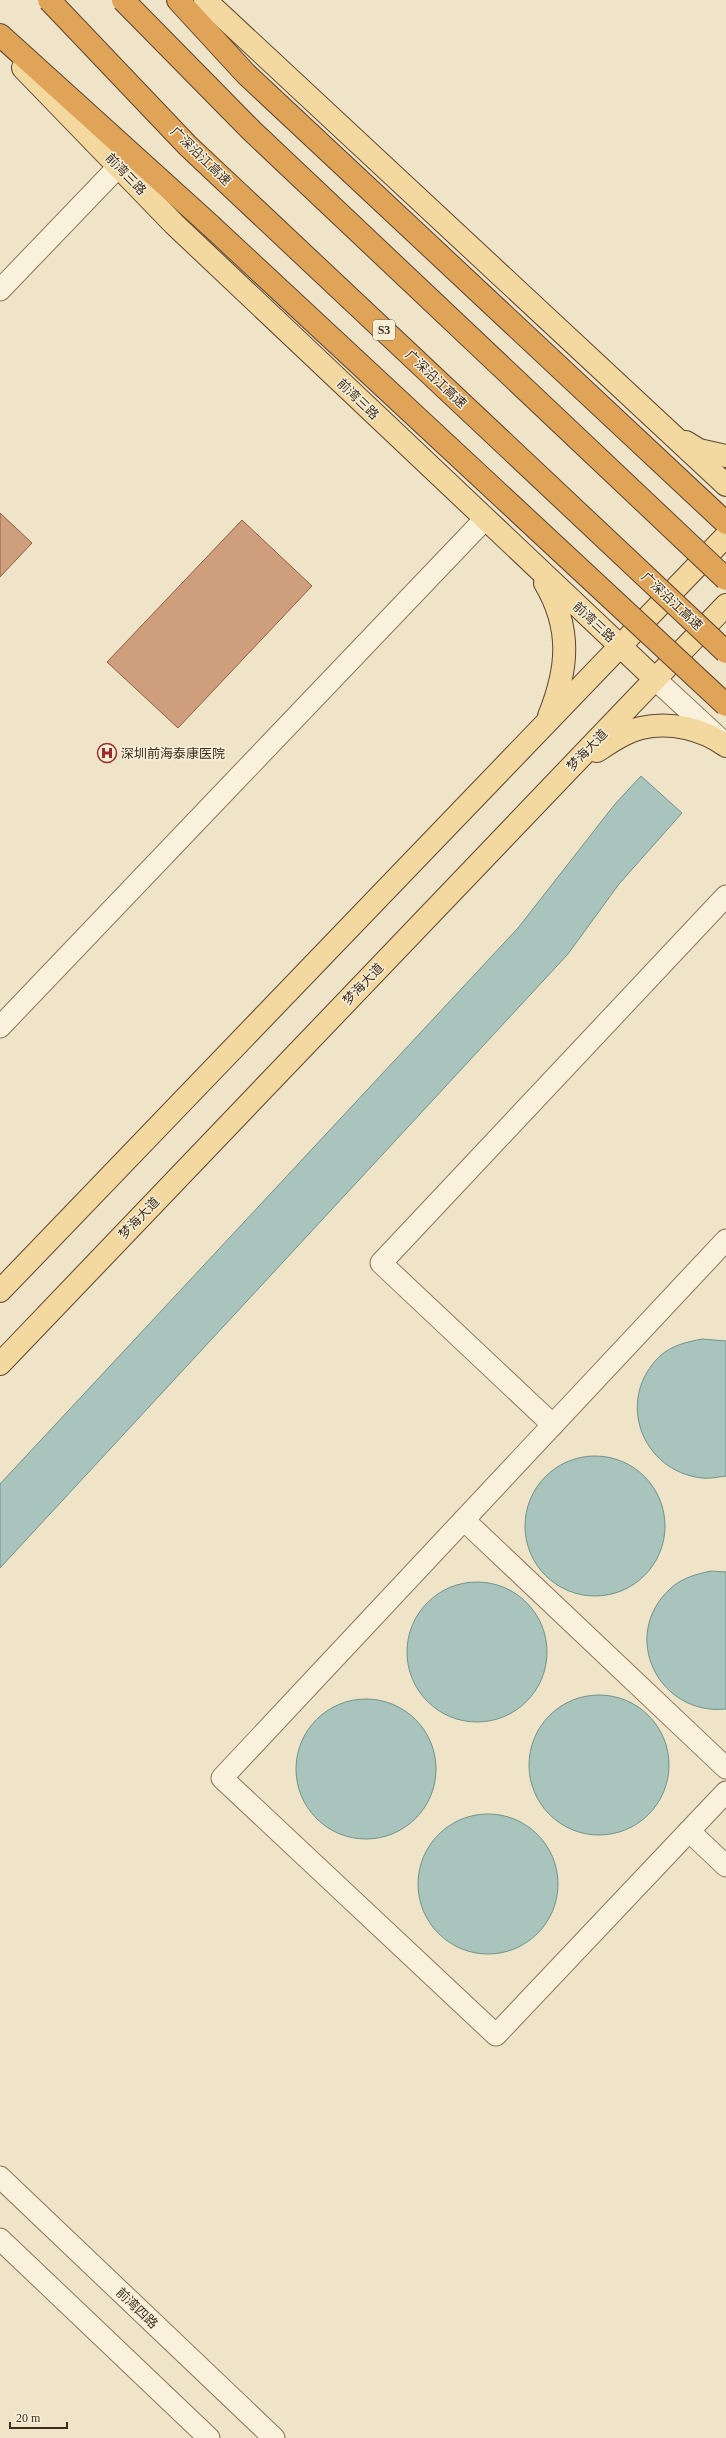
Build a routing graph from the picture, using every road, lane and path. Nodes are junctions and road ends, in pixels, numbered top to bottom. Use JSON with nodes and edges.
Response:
{"nodes":[{"id":1,"x":49,"y":0,"type":"edge"},
{"id":2,"x":123,"y":0,"type":"edge"},
{"id":3,"x":178,"y":0,"type":"edge"},
{"id":4,"x":204,"y":0,"type":"edge"},
{"id":5,"x":0,"y":35,"type":"edge"},
{"id":6,"x":0,"y":44,"type":"edge"},
{"id":7,"x":118,"y":167,"type":"junction"},
{"id":8,"x":0,"y":290,"type":"edge"},
{"id":9,"x":662,"y":426,"type":"junction"},
{"id":10,"x":726,"y":456,"type":"edge"},
{"id":11,"x":726,"y":485,"type":"edge"},
{"id":12,"x":485,"y":519,"type":"junction"},
{"id":13,"x":726,"y":523,"type":"edge"},
{"id":14,"x":726,"y":536,"type":"edge"},
{"id":15,"x":538,"y":570,"type":"junction"},
{"id":16,"x":726,"y":579,"type":"edge"},
{"id":17,"x":726,"y":605,"type":"edge"},
{"id":18,"x":620,"y":647,"type":"junction"},
{"id":19,"x":726,"y":652,"type":"edge"},
{"id":20,"x":655,"y":679,"type":"junction"},
{"id":21,"x":726,"y":705,"type":"edge"},
{"id":22,"x":545,"y":727,"type":"junction"},
{"id":23,"x":726,"y":746,"type":"edge"},
{"id":24,"x":572,"y":766,"type":"junction"},
{"id":25,"x":726,"y":896,"type":"edge"},
{"id":26,"x":0,"y":1027,"type":"edge"},
{"id":27,"x":726,"y":1240,"type":"edge"},
{"id":28,"x":2,"y":1287,"type":"edge"},
{"id":29,"x":0,"y":1364,"type":"edge"},
{"id":30,"x":553,"y":1425,"type":"junction"},
{"id":31,"x":464,"y":1520,"type":"junction"},
{"id":32,"x":726,"y":1768,"type":"edge"},
{"id":33,"x":726,"y":1792,"type":"edge"},
{"id":34,"x":689,"y":1831,"type":"junction"},
{"id":35,"x":726,"y":1866,"type":"edge"},
{"id":36,"x":0,"y":2177,"type":"edge"},
{"id":37,"x":0,"y":2239,"type":"edge"},
{"id":38,"x":209,"y":2438,"type":"edge"},
{"id":39,"x":274,"y":2438,"type":"edge"}],
"edges":[{"from":1,"to":19,"type":"highway","name":"广深沿江高速","number":"S3","bridge":true},
{"from":2,"to":16,"type":"highway","bridge":true},
{"from":3,"to":13,"type":"highway"},
{"from":4,"to":9,"type":"main road"},
{"from":5,"to":21,"type":"highway","bridge":true},
{"from":6,"to":7,"type":"main road","name":"前湾三路"},
{"from":7,"to":8,"type":"street"},
{"from":7,"to":12,"type":"main road","name":"前湾三路"},
{"from":9,"to":10,"type":"main road"},
{"from":9,"to":11,"type":"main road"},
{"from":12,"to":15,"type":"main road","name":"前湾三路"},
{"from":12,"to":26,"type":"street"},
{"from":14,"to":18,"type":"main road"},
{"from":15,"to":18,"type":"main road","name":"前湾三路"},
{"from":15,"to":22,"type":"main road"},
{"from":17,"to":20,"type":"main road","name":"梦海大道"},
{"from":18,"to":20,"type":"main road","name":"前湾三路"},
{"from":18,"to":22,"type":"main road"},
{"from":20,"to":23,"type":"street","name":"前湾三路"},
{"from":20,"to":24,"type":"main road","name":"梦海大道"},
{"from":22,"to":28,"type":"main road"},
{"from":23,"to":24,"type":"main road"},
{"from":24,"to":29,"type":"main road","name":"梦海大道"},
{"from":25,"to":30,"type":"street"},
{"from":27,"to":30,"type":"street"},
{"from":30,"to":31,"type":"street"},
{"from":31,"to":32,"type":"street"},
{"from":31,"to":34,"type":"street"},
{"from":33,"to":34,"type":"street"},
{"from":34,"to":35,"type":"street"},
{"from":36,"to":39,"type":"street","name":"前湾四路"},
{"from":37,"to":38,"type":"street"}]}
